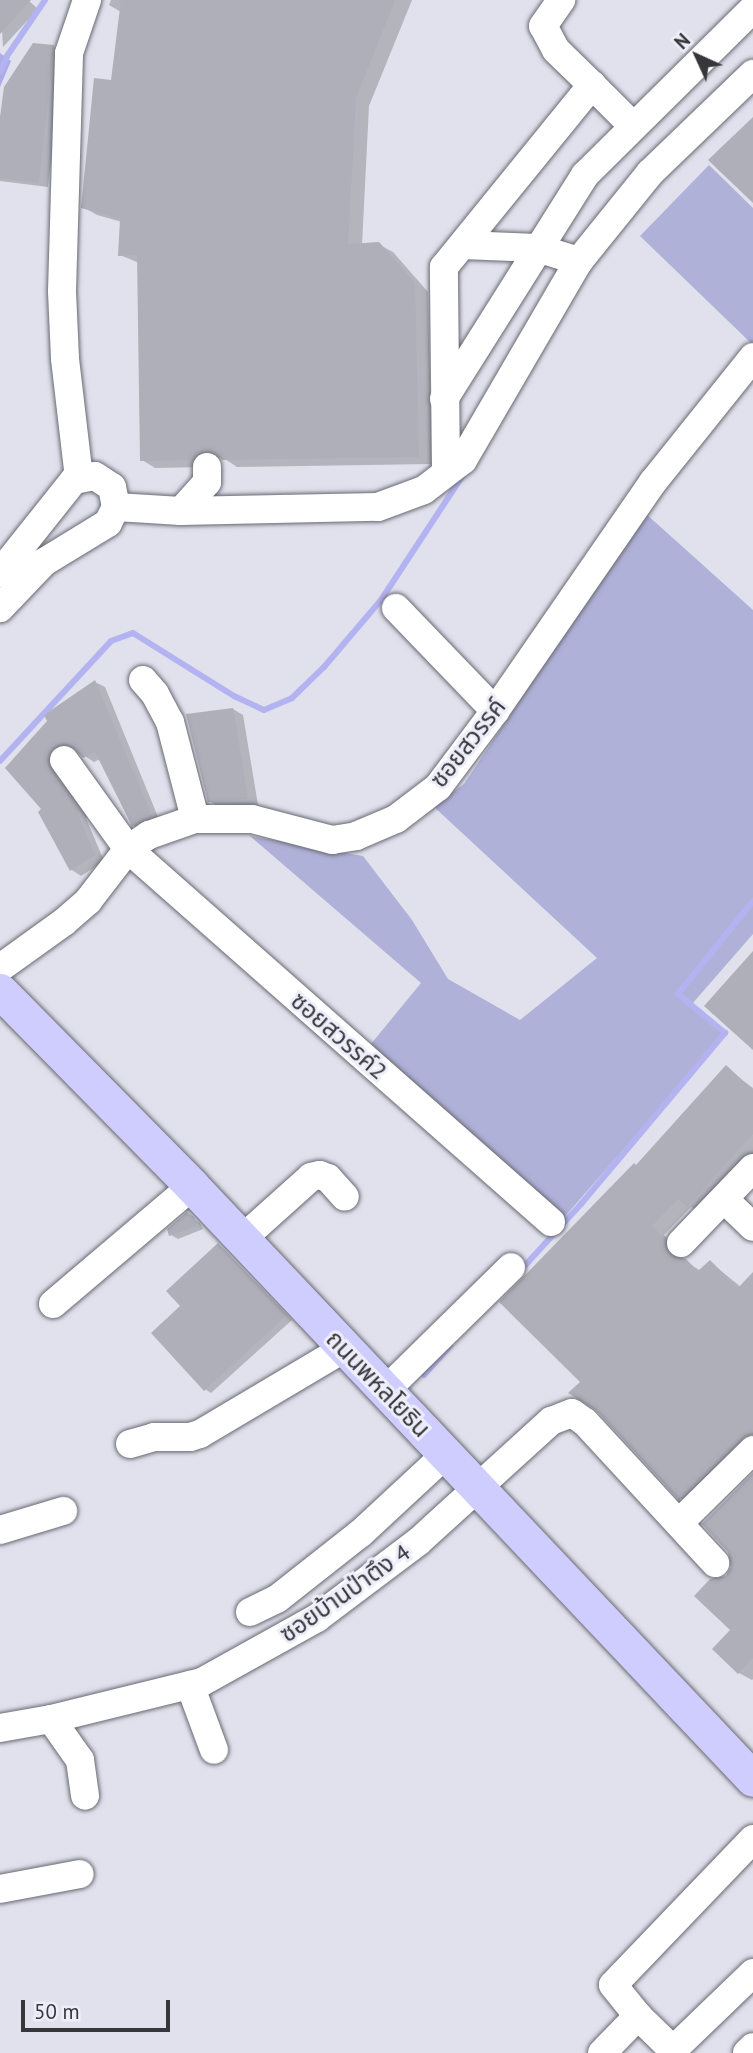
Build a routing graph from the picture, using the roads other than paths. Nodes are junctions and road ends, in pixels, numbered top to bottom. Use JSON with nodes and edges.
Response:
{"nodes":[{"id":1,"x":87,"y":0,"type":"edge"},
{"id":2,"x":561,"y":0,"type":"edge"},
{"id":3,"x":753,"y":9,"type":"edge"},
{"id":4,"x":753,"y":75,"type":"edge"},
{"id":5,"x":592,"y":85,"type":"junction"},
{"id":6,"x":632,"y":125,"type":"junction"},
{"id":7,"x":463,"y":245,"type":"junction"},
{"id":8,"x":537,"y":248,"type":"junction"},
{"id":9,"x":579,"y":261,"type":"junction"},
{"id":10,"x":753,"y":357,"type":"edge"},
{"id":11,"x":444,"y":399,"type":"junction"},
{"id":12,"x":446,"y":472,"type":"junction"},
{"id":13,"x":71,"y":485,"type":"junction"},
{"id":14,"x":116,"y":507,"type":"junction"},
{"id":15,"x":239,"y":510,"type":"junction"},
{"id":16,"x":181,"y":511,"type":"junction"},
{"id":17,"x":94,"y":530,"type":"junction"},
{"id":18,"x":0,"y":573,"type":"edge"},
{"id":19,"x":0,"y":608,"type":"edge"},
{"id":20,"x":396,"y":608,"type":"dead end"},
{"id":21,"x":143,"y":681,"type":"dead end"},
{"id":22,"x":495,"y":711,"type":"junction"},
{"id":23,"x":64,"y":760,"type":"dead end"},
{"id":24,"x":195,"y":819,"type":"junction"},
{"id":25,"x":128,"y":849,"type":"junction"},
{"id":26,"x":0,"y":968,"type":"edge"},
{"id":27,"x":0,"y":991,"type":"edge"},
{"id":28,"x":753,"y":1168,"type":"edge"},
{"id":29,"x":192,"y":1186,"type":"junction"},
{"id":30,"x":345,"y":1196,"type":"dead end"},
{"id":31,"x":724,"y":1199,"type":"junction"},
{"id":32,"x":551,"y":1222,"type":"dead end"},
{"id":33,"x":753,"y":1227,"type":"edge"},
{"id":34,"x":242,"y":1239,"type":"junction"},
{"id":35,"x":681,"y":1243,"type":"dead end"},
{"id":36,"x":511,"y":1267,"type":"dead end"},
{"id":37,"x":53,"y":1304,"type":"dead end"},
{"id":38,"x":343,"y":1349,"type":"junction"},
{"id":39,"x":384,"y":1392,"type":"junction"},
{"id":40,"x":130,"y":1444,"type":"dead end"},
{"id":41,"x":753,"y":1450,"type":"edge"},
{"id":42,"x":445,"y":1455,"type":"junction"},
{"id":43,"x":477,"y":1489,"type":"junction"},
{"id":44,"x":63,"y":1511,"type":"dead end"},
{"id":45,"x":680,"y":1523,"type":"junction"},
{"id":46,"x":0,"y":1530,"type":"edge"},
{"id":47,"x":715,"y":1563,"type":"dead end"},
{"id":48,"x":250,"y":1612,"type":"dead end"},
{"id":49,"x":196,"y":1684,"type":"junction"},
{"id":50,"x":51,"y":1719,"type":"junction"},
{"id":51,"x":0,"y":1728,"type":"edge"},
{"id":52,"x":214,"y":1750,"type":"dead end"},
{"id":53,"x":753,"y":1779,"type":"edge"},
{"id":54,"x":85,"y":1796,"type":"dead end"},
{"id":55,"x":748,"y":1854,"type":"edge"},
{"id":56,"x":80,"y":1874,"type":"dead end"},
{"id":57,"x":0,"y":1889,"type":"edge"},
{"id":58,"x":753,"y":1973,"type":"edge"},
{"id":59,"x":638,"y":2017,"type":"junction"},
{"id":60,"x":753,"y":2047,"type":"edge"},
{"id":61,"x":675,"y":2052,"type":"edge"},
{"id":62,"x":603,"y":2053,"type":"edge"},
{"id":63,"x":747,"y":2053,"type":"edge"}],
"edges":[{"from":1,"to":13,"type":"street"},
{"from":2,"to":5,"type":"street"},
{"from":3,"to":6,"type":"street"},
{"from":4,"to":9,"type":"street"},
{"from":5,"to":6,"type":"street"},
{"from":5,"to":7,"type":"street"},
{"from":6,"to":8,"type":"street"},
{"from":7,"to":8,"type":"street"},
{"from":7,"to":11,"type":"street"},
{"from":8,"to":9,"type":"street"},
{"from":8,"to":11,"type":"street"},
{"from":9,"to":12,"type":"street"},
{"from":10,"to":22,"type":"street","name":"ซอยสวรรค์"},
{"from":11,"to":12,"type":"street"},
{"from":12,"to":15,"type":"street"},
{"from":13,"to":14,"type":"street"},
{"from":13,"to":17,"type":"street"},
{"from":13,"to":18,"type":"street"},
{"from":14,"to":16,"type":"street"},
{"from":14,"to":17,"type":"street"},
{"from":15,"to":16,"type":"street"},
{"from":15,"to":16,"type":"street"},
{"from":17,"to":19,"type":"street"},
{"from":20,"to":22,"type":"street"},
{"from":21,"to":24,"type":"street"},
{"from":22,"to":24,"type":"street","name":"ซอยสวรรค์"},
{"from":23,"to":25,"type":"street","name":"ซอยสวรรค์2"},
{"from":24,"to":25,"type":"street","name":"ซอยสวรรค์"},
{"from":25,"to":26,"type":"street","name":"ซอยสวรรค์"},
{"from":25,"to":32,"type":"street","name":"ซอยสวรรค์2"},
{"from":27,"to":29,"type":"main road","name":"ถนนพหลโยธิน"},
{"from":28,"to":31,"type":"street"},
{"from":29,"to":34,"type":"main road","name":"ถนนพหลโยธิน"},
{"from":29,"to":37,"type":"street"},
{"from":30,"to":34,"type":"street"},
{"from":31,"to":33,"type":"street"},
{"from":31,"to":35,"type":"street"},
{"from":34,"to":38,"type":"main road","name":"ถนนพหลโยธิน"},
{"from":36,"to":39,"type":"street"},
{"from":38,"to":39,"type":"main road","name":"ถนนพหลโยธิน"},
{"from":38,"to":40,"type":"street"},
{"from":39,"to":42,"type":"main road","name":"ถนนพหลโยธิน"},
{"from":41,"to":45,"type":"street"},
{"from":42,"to":43,"type":"main road","name":"ถนนพหลโยธิน"},
{"from":42,"to":48,"type":"street"},
{"from":43,"to":45,"type":"street","name":"ซอยบ้านป่าตึง 4"},
{"from":43,"to":49,"type":"street","name":"ซอยบ้านป่าตึง 4"},
{"from":43,"to":53,"type":"main road","name":"ถนนพหลโยธิน"},
{"from":44,"to":46,"type":"street"},
{"from":45,"to":47,"type":"street"},
{"from":49,"to":50,"type":"street","name":"ซอยบ้านป่าตึง 4"},
{"from":49,"to":52,"type":"street"},
{"from":50,"to":51,"type":"street","name":"ซอยบ้านป่าตึง 4"},
{"from":50,"to":54,"type":"street"},
{"from":55,"to":59,"type":"street"},
{"from":56,"to":57,"type":"street"},
{"from":58,"to":61,"type":"street"},
{"from":59,"to":61,"type":"street"},
{"from":59,"to":62,"type":"street"},
{"from":60,"to":63,"type":"street"}]}
